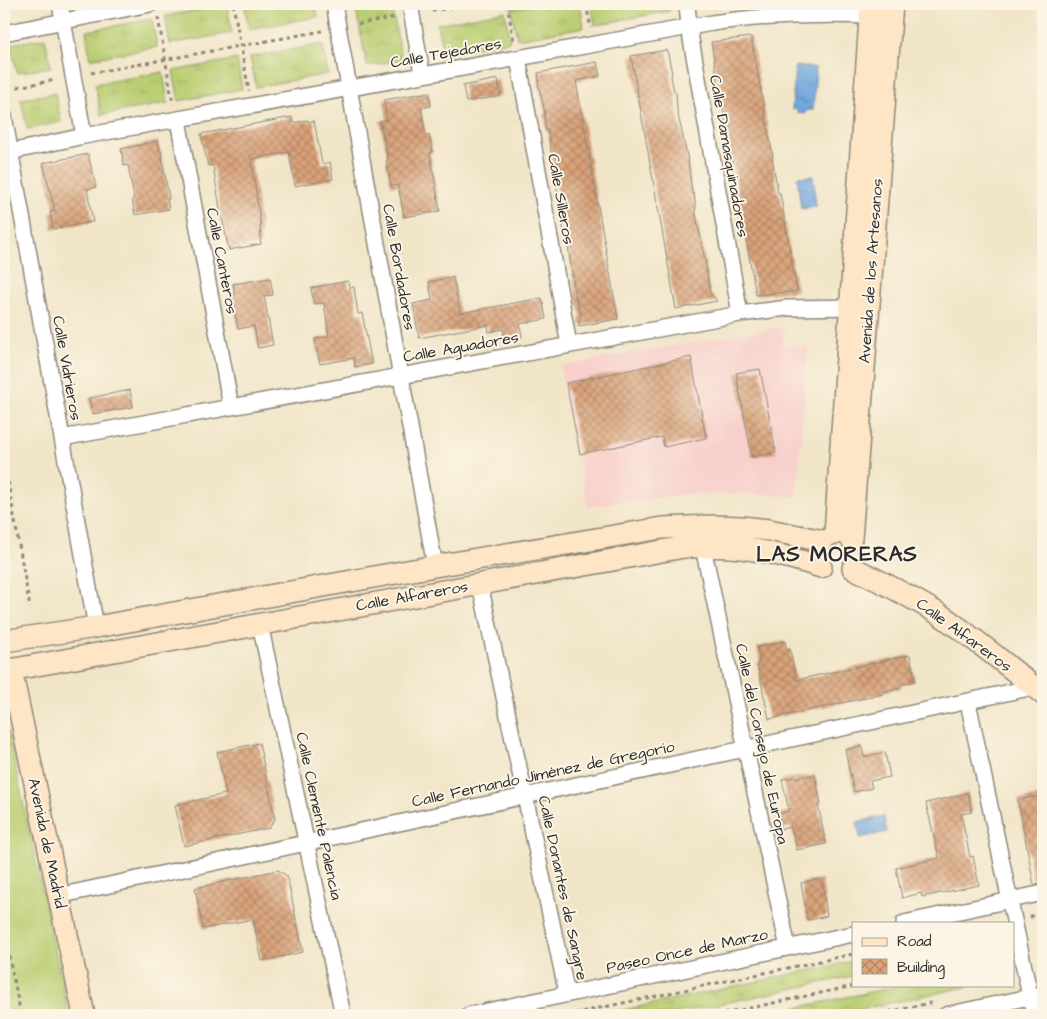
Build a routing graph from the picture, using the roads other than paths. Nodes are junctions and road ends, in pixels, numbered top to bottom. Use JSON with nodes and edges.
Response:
{"nodes":[{"id":1,"x":60,"y":4,"type":"edge"},
{"id":2,"x":334,"y":4,"type":"edge"},
{"id":3,"x":410,"y":4,"type":"edge"},
{"id":4,"x":687,"y":4,"type":"edge"},
{"id":5,"x":154,"y":10,"type":"edge"},
{"id":6,"x":881,"y":10,"type":"edge"},
{"id":7,"x":63,"y":21,"type":"junction"},
{"id":8,"x":689,"y":28,"type":"junction"},
{"id":9,"x":4,"y":33,"type":"edge"},
{"id":10,"x":518,"y":58,"type":"junction"},
{"id":11,"x":422,"y":74,"type":"junction"},
{"id":12,"x":348,"y":89,"type":"junction"},
{"id":13,"x":4,"y":116,"type":"edge"},
{"id":14,"x":178,"y":120,"type":"junction"},
{"id":15,"x":84,"y":136,"type":"junction"},
{"id":16,"x":10,"y":152,"type":"junction"},
{"id":17,"x":859,"y":307,"type":"junction"},
{"id":18,"x":740,"y":314,"type":"junction"},
{"id":19,"x":569,"y":345,"type":"junction"},
{"id":20,"x":401,"y":376,"type":"junction"},
{"id":21,"x":231,"y":407,"type":"junction"},
{"id":22,"x":62,"y":438,"type":"junction"},
{"id":23,"x":836,"y":538,"type":"junction"},
{"id":24,"x":703,"y":547,"type":"junction"},
{"id":25,"x":435,"y":566,"type":"junction"},
{"id":26,"x":821,"y":567,"type":"junction"},
{"id":27,"x":854,"y":568,"type":"junction"},
{"id":28,"x":480,"y":584,"type":"junction"},
{"id":29,"x":260,"y":624,"type":"junction"},
{"id":30,"x":96,"y":627,"type":"junction"},
{"id":31,"x":4,"y":641,"type":"edge"},
{"id":32,"x":7,"y":670,"type":"edge"},
{"id":33,"x":1039,"y":691,"type":"edge"},
{"id":34,"x":968,"y":702,"type":"junction"},
{"id":35,"x":745,"y":749,"type":"junction"},
{"id":36,"x":525,"y":796,"type":"junction"},
{"id":37,"x":307,"y":843,"type":"junction"},
{"id":38,"x":1043,"y":893,"type":"edge"},
{"id":39,"x":58,"y":896,"type":"junction"},
{"id":40,"x":1010,"y":900,"type":"junction"},
{"id":41,"x":909,"y":922,"type":"edge"},
{"id":42,"x":852,"y":934,"type":"edge"},
{"id":43,"x":788,"y":948,"type":"junction"},
{"id":44,"x":568,"y":994,"type":"junction"},
{"id":45,"x":1037,"y":996,"type":"edge"},
{"id":46,"x":84,"y":1015,"type":"edge"},
{"id":47,"x":343,"y":1015,"type":"edge"},
{"id":48,"x":468,"y":1015,"type":"edge"},
{"id":49,"x":946,"y":1015,"type":"edge"},
{"id":50,"x":1034,"y":1015,"type":"edge"}],
"edges":[{"from":1,"to":7,"type":"street"},
{"from":2,"to":12,"type":"street","name":"Calle Bordadores"},
{"from":3,"to":11,"type":"street"},
{"from":4,"to":8,"type":"street","name":"Calle Damasquinadores"},
{"from":5,"to":7,"type":"street"},
{"from":6,"to":8,"type":"street","name":"Calle Tejedores"},
{"from":6,"to":17,"type":"street","name":"Avenida de los Artesanos"},
{"from":7,"to":9,"type":"street"},
{"from":7,"to":15,"type":"street"},
{"from":8,"to":10,"type":"street","name":"Calle Tejedores"},
{"from":8,"to":18,"type":"street","name":"Calle Damasquinadores"},
{"from":10,"to":11,"type":"street","name":"Calle Tejedores"},
{"from":10,"to":19,"type":"street","name":"Calle Silleros"},
{"from":11,"to":12,"type":"street","name":"Calle Tejedores"},
{"from":12,"to":14,"type":"street","name":"Calle Tejedores"},
{"from":12,"to":20,"type":"street","name":"Calle Bordadores"},
{"from":13,"to":16,"type":"street","name":"Calle Vidrieros"},
{"from":14,"to":15,"type":"street","name":"Calle Tejedores"},
{"from":14,"to":21,"type":"street","name":"Calle Canteros"},
{"from":15,"to":16,"type":"street","name":"Calle Tejedores"},
{"from":16,"to":22,"type":"street","name":"Calle Vidrieros"},
{"from":17,"to":18,"type":"street","name":"Calle Aguadores"},
{"from":17,"to":23,"type":"street","name":"Avenida de los Artesanos"},
{"from":18,"to":19,"type":"street","name":"Calle Aguadores"},
{"from":19,"to":20,"type":"street","name":"Calle Aguadores"},
{"from":20,"to":21,"type":"street","name":"Calle Aguadores"},
{"from":20,"to":25,"type":"street","name":"Calle Bordadores"},
{"from":21,"to":22,"type":"street","name":"Calle Aguadores"},
{"from":22,"to":30,"type":"street","name":"Calle Vidrieros"},
{"from":23,"to":25,"type":"street","name":"Calle Alfareros"},
{"from":23,"to":26,"type":"street"},
{"from":23,"to":27,"type":"street"},
{"from":24,"to":26,"type":"street","name":"Calle Alfareros"},
{"from":24,"to":28,"type":"street","name":"Calle Alfareros"},
{"from":24,"to":35,"type":"street","name":"Calle del Consejo de Europa"},
{"from":25,"to":30,"type":"street","name":"Calle Alfareros"},
{"from":26,"to":27,"type":"street"},
{"from":27,"to":33,"type":"street","name":"Calle Alfareros"},
{"from":28,"to":29,"type":"street","name":"Calle Alfareros"},
{"from":28,"to":36,"type":"street","name":"Calle Donantes de Sangre"},
{"from":29,"to":32,"type":"street","name":"Calle Alfareros"},
{"from":29,"to":37,"type":"street","name":"Calle Clemente Palencia"},
{"from":30,"to":31,"type":"street","name":"Calle Alfareros"},
{"from":32,"to":39,"type":"street","name":"Avenida de Madrid"},
{"from":33,"to":34,"type":"street","name":"Calle Fernando Jiménez de Gregorio"},
{"from":34,"to":35,"type":"street","name":"Calle Fernando Jiménez de Gregorio"},
{"from":34,"to":40,"type":"street"},
{"from":35,"to":36,"type":"street","name":"Calle Fernando Jiménez de Gregorio"},
{"from":35,"to":43,"type":"street","name":"Calle del Consejo de Europa"},
{"from":36,"to":37,"type":"street","name":"Calle Fernando Jiménez de Gregorio"},
{"from":36,"to":44,"type":"street","name":"Calle Donantes de Sangre"},
{"from":37,"to":39,"type":"street","name":"Calle Fernando Jiménez de Gregorio"},
{"from":37,"to":47,"type":"street","name":"Calle Clemente Palencia"},
{"from":38,"to":40,"type":"street"},
{"from":39,"to":46,"type":"street","name":"Avenida de Madrid"},
{"from":40,"to":41,"type":"street"},
{"from":40,"to":45,"type":"street"},
{"from":42,"to":43,"type":"street","name":"Paseo Once de Marzo"},
{"from":43,"to":44,"type":"street","name":"Paseo Once de Marzo"},
{"from":44,"to":48,"type":"street","name":"Paseo Once de Marzo"},
{"from":45,"to":49,"type":"street"},
{"from":45,"to":50,"type":"street"}]}
